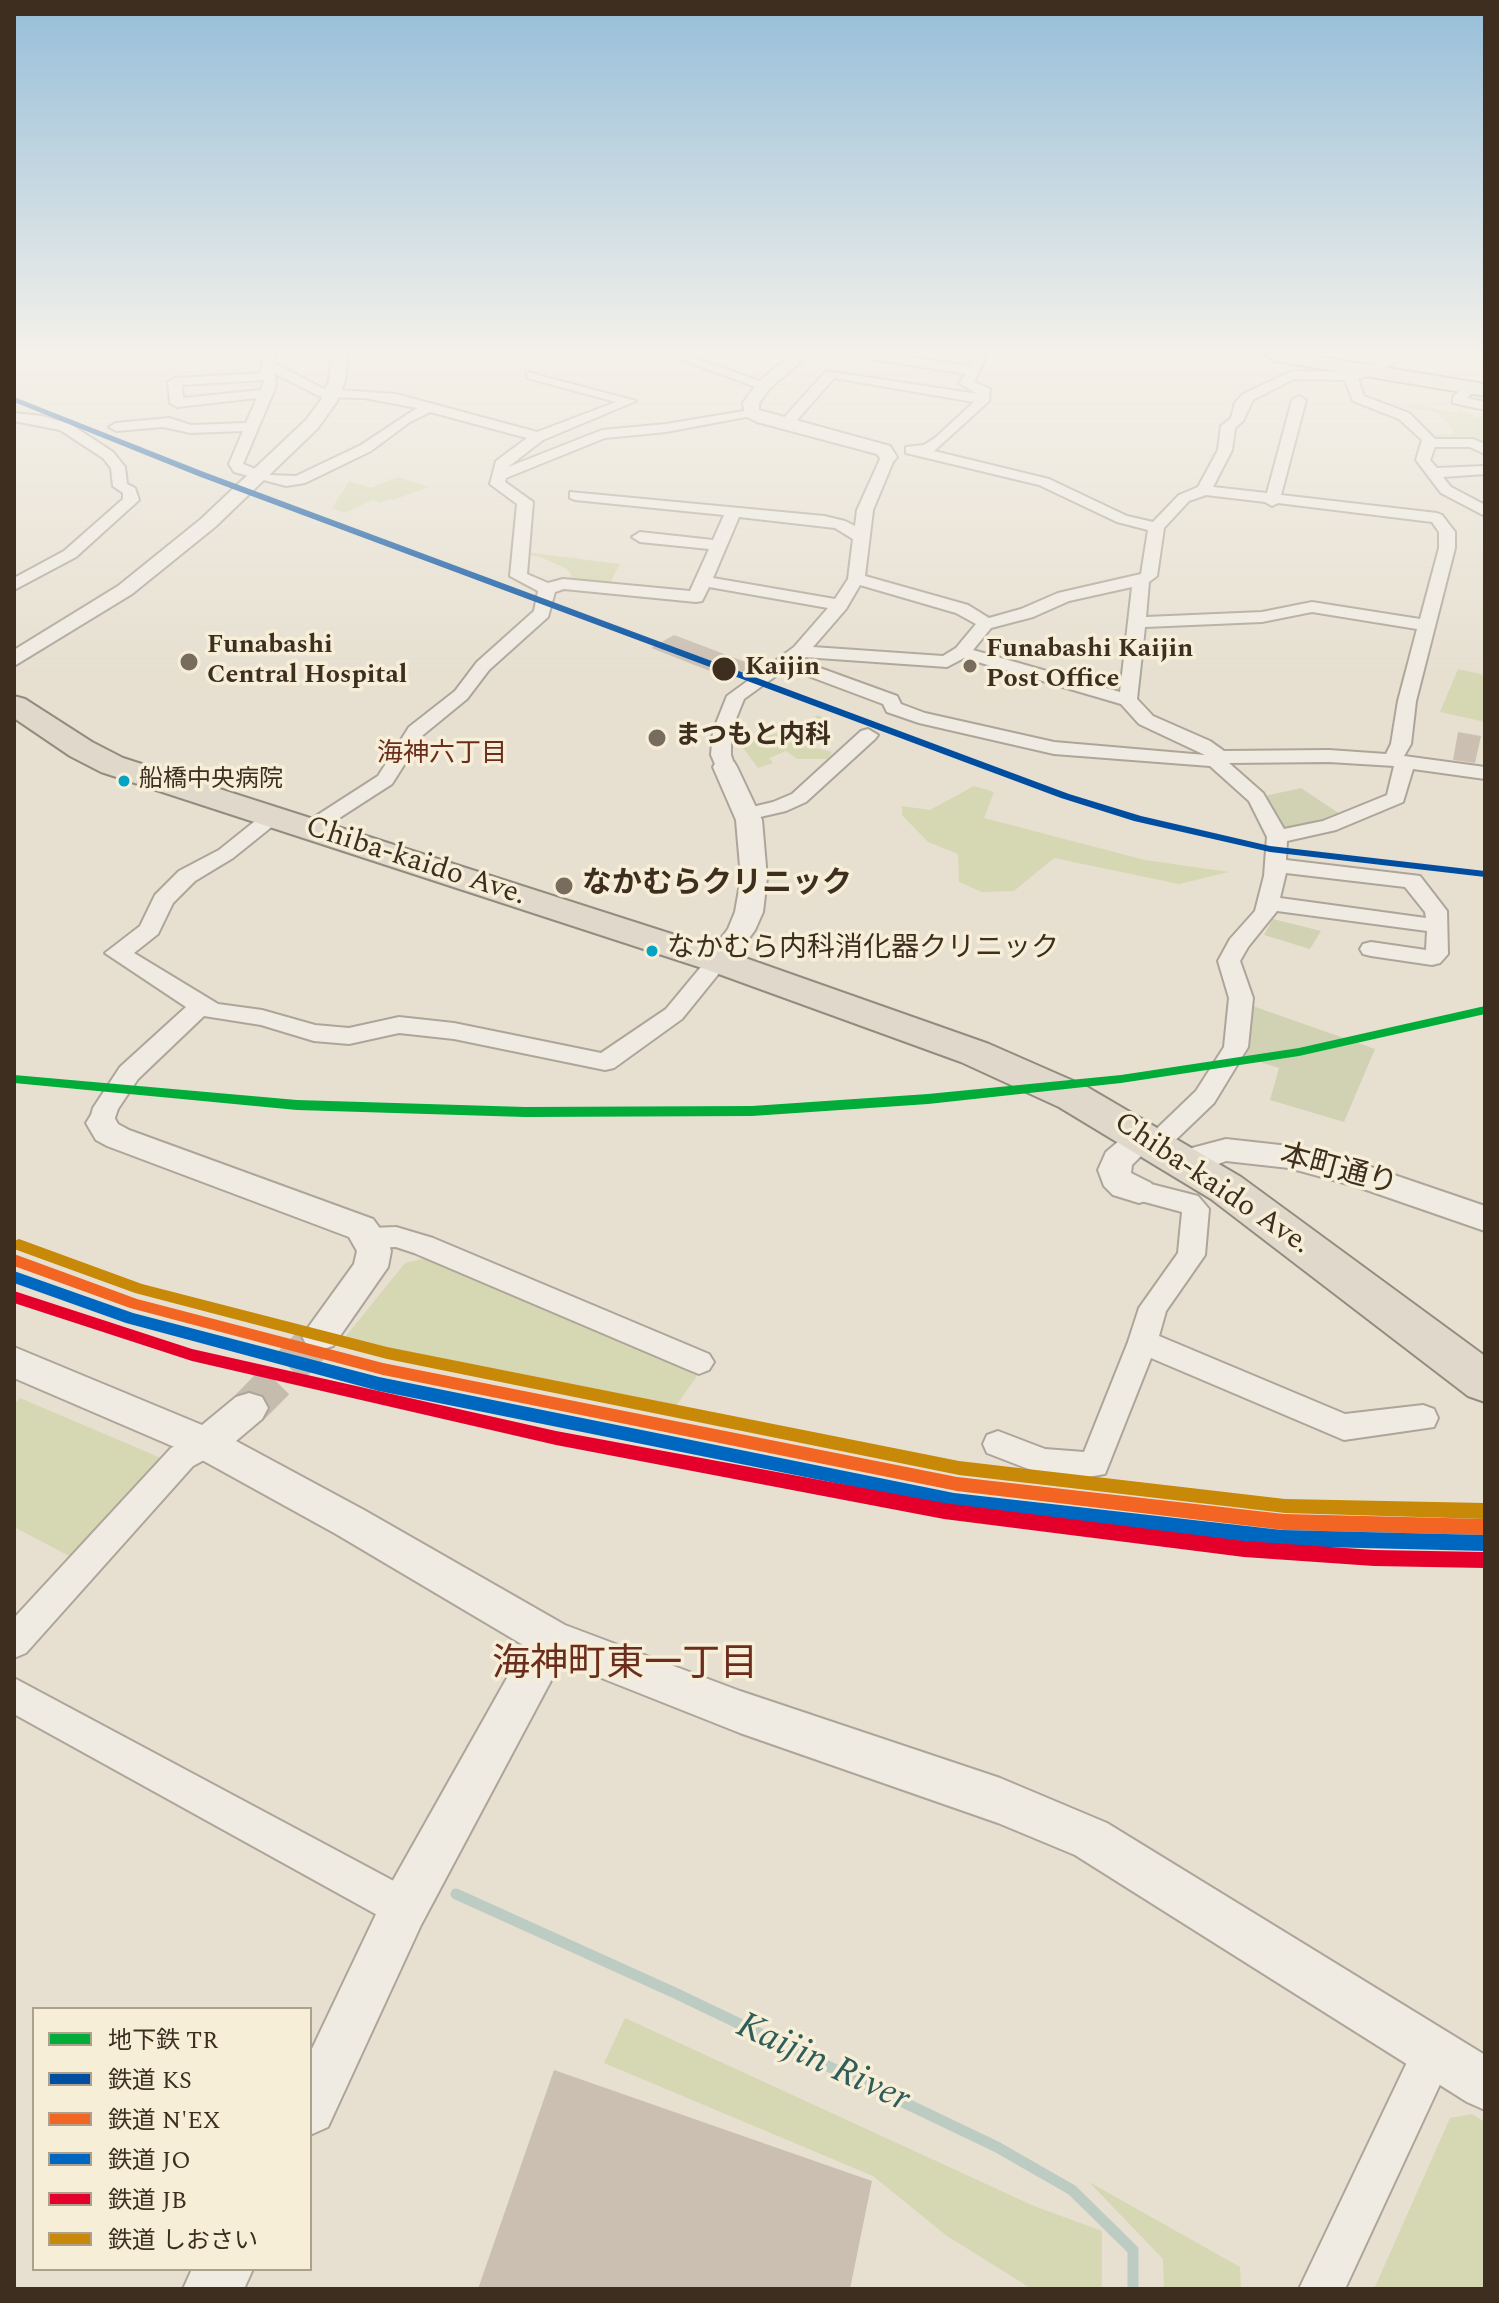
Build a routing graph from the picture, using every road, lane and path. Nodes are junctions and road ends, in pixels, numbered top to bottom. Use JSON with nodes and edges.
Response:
{"nodes":[{"id":1,"x":114,"y":462,"type":"edge"},
{"id":2,"x":237,"y":462,"type":"edge"},
{"id":3,"x":271,"y":462,"type":"edge"},
{"id":4,"x":336,"y":462,"type":"edge"},
{"id":5,"x":503,"y":462,"type":"edge"},
{"id":6,"x":536,"y":462,"type":"edge"},
{"id":7,"x":882,"y":462,"type":"edge"},
{"id":8,"x":965,"y":462,"type":"edge"},
{"id":9,"x":1218,"y":462,"type":"edge"},
{"id":10,"x":1282,"y":462,"type":"edge"},
{"id":11,"x":1425,"y":462,"type":"edge"},
{"id":12,"x":1485,"y":470,"type":"edge"},
{"id":13,"x":1431,"y":473,"type":"junction"},
{"id":14,"x":500,"y":475,"type":"junction"},
{"id":15,"x":257,"y":476,"type":"junction"},
{"id":16,"x":1204,"y":490,"type":"junction"},
{"id":17,"x":575,"y":495,"type":"dead end"},
{"id":18,"x":1272,"y":501,"type":"junction"},
{"id":19,"x":1482,"y":507,"type":"edge"},
{"id":20,"x":733,"y":512,"type":"junction"},
{"id":21,"x":1156,"y":527,"type":"junction"},
{"id":22,"x":640,"y":537,"type":"dead end"},
{"id":23,"x":862,"y":537,"type":"junction"},
{"id":24,"x":719,"y":545,"type":"junction"},
{"id":25,"x":856,"y":579,"type":"junction"},
{"id":26,"x":1141,"y":580,"type":"junction"},
{"id":27,"x":704,"y":581,"type":"junction"},
{"id":28,"x":14,"y":585,"type":"edge"},
{"id":29,"x":547,"y":589,"type":"junction"},
{"id":30,"x":840,"y":605,"type":"junction"},
{"id":31,"x":1137,"y":622,"type":"junction"},
{"id":32,"x":985,"y":624,"type":"junction"},
{"id":33,"x":1427,"y":625,"type":"junction"},
{"id":34,"x":962,"y":652,"type":"junction"},
{"id":35,"x":792,"y":656,"type":"junction"},
{"id":36,"x":14,"y":659,"type":"edge"},
{"id":37,"x":1128,"y":700,"type":"junction"},
{"id":38,"x":14,"y":705,"type":"edge"},
{"id":39,"x":868,"y":735,"type":"dead end"},
{"id":40,"x":1218,"y":759,"type":"junction"},
{"id":41,"x":1398,"y":761,"type":"junction"},
{"id":42,"x":725,"y":767,"type":"joint"},
{"id":43,"x":1485,"y":773,"type":"edge"},
{"id":44,"x":747,"y":814,"type":"junction"},
{"id":45,"x":272,"y":817,"type":"junction"},
{"id":46,"x":309,"y":829,"type":"junction"},
{"id":47,"x":1277,"y":837,"type":"junction"},
{"id":48,"x":1275,"y":865,"type":"junction"},
{"id":49,"x":1268,"y":903,"type":"junction"},
{"id":50,"x":1438,"y":926,"type":"junction"},
{"id":51,"x":1371,"y":949,"type":"dead end"},
{"id":52,"x":718,"y":961,"type":"junction"},
{"id":53,"x":201,"y":1006,"type":"junction"},
{"id":54,"x":102,"y":1123,"type":"joint"},
{"id":55,"x":1150,"y":1140,"type":"junction"},
{"id":56,"x":1190,"y":1164,"type":"junction"},
{"id":57,"x":1139,"y":1191,"type":"joint"},
{"id":58,"x":1485,"y":1219,"type":"edge"},
{"id":59,"x":370,"y":1238,"type":"junction"},
{"id":60,"x":320,"y":1336,"type":"tunnel mouth"},
{"id":61,"x":1143,"y":1342,"type":"junction"},
{"id":62,"x":14,"y":1362,"type":"edge"},
{"id":63,"x":699,"y":1362,"type":"dead end"},
{"id":64,"x":1485,"y":1382,"type":"edge"},
{"id":65,"x":249,"y":1408,"type":"tunnel mouth"},
{"id":66,"x":1423,"y":1418,"type":"dead end"},
{"id":67,"x":206,"y":1444,"type":"junction"},
{"id":68,"x":998,"y":1444,"type":"dead end"},
{"id":69,"x":551,"y":1639,"type":"junction"},
{"id":70,"x":14,"y":1642,"type":"edge"},
{"id":71,"x":14,"y":1695,"type":"edge"},
{"id":72,"x":404,"y":1908,"type":"junction"},
{"id":73,"x":1434,"y":2052,"type":"junction"},
{"id":74,"x":1485,"y":2084,"type":"edge"},
{"id":75,"x":312,"y":2105,"type":"edge"},
{"id":76,"x":224,"y":2271,"type":"edge"},
{"id":77,"x":211,"y":2289,"type":"edge"},
{"id":78,"x":1322,"y":2289,"type":"edge"}],
"edges":[{"from":1,"to":28,"type":"street"},
{"from":2,"to":15,"type":"street"},
{"from":3,"to":15,"type":"street"},
{"from":4,"to":15,"type":"street"},
{"from":5,"to":14,"type":"street"},
{"from":6,"to":14,"type":"street"},
{"from":7,"to":23,"type":"street"},
{"from":8,"to":21,"type":"street"},
{"from":9,"to":16,"type":"street"},
{"from":10,"to":18,"type":"street"},
{"from":11,"to":13,"type":"street"},
{"from":12,"to":13,"type":"street"},
{"from":13,"to":19,"type":"street"},
{"from":14,"to":29,"type":"street"},
{"from":15,"to":36,"type":"street"},
{"from":16,"to":18,"type":"street"},
{"from":16,"to":21,"type":"street"},
{"from":17,"to":20,"type":"street"},
{"from":18,"to":33,"type":"street"},
{"from":20,"to":23,"type":"street"},
{"from":20,"to":24,"type":"street"},
{"from":21,"to":26,"type":"street"},
{"from":22,"to":24,"type":"street"},
{"from":23,"to":25,"type":"street"},
{"from":24,"to":27,"type":"street"},
{"from":25,"to":30,"type":"street"},
{"from":25,"to":32,"type":"street"},
{"from":26,"to":31,"type":"street"},
{"from":26,"to":32,"type":"street"},
{"from":27,"to":29,"type":"street"},
{"from":27,"to":30,"type":"street"},
{"from":29,"to":46,"type":"street"},
{"from":30,"to":35,"type":"street"},
{"from":31,"to":33,"type":"street"},
{"from":31,"to":37,"type":"street"},
{"from":32,"to":34,"type":"street"},
{"from":33,"to":41,"type":"street"},
{"from":34,"to":35,"type":"street"},
{"from":34,"to":37,"type":"street"},
{"from":35,"to":40,"type":"street"},
{"from":35,"to":42,"type":"street"},
{"from":37,"to":40,"type":"street"},
{"from":38,"to":45,"type":"highway","name":"Chiba-kaido Ave."},
{"from":39,"to":44,"type":"street"},
{"from":40,"to":41,"type":"street"},
{"from":40,"to":47,"type":"street"},
{"from":41,"to":43,"type":"street"},
{"from":41,"to":47,"type":"street"},
{"from":42,"to":44,"type":"street"},
{"from":44,"to":52,"type":"street"},
{"from":45,"to":46,"type":"highway","name":"Chiba-kaido Ave."},
{"from":45,"to":53,"type":"street"},
{"from":46,"to":52,"type":"highway","name":"Chiba-kaido Ave."},
{"from":47,"to":48,"type":"street"},
{"from":48,"to":49,"type":"street"},
{"from":48,"to":50,"type":"street"},
{"from":49,"to":50,"type":"street"},
{"from":49,"to":55,"type":"street"},
{"from":50,"to":51,"type":"street"},
{"from":52,"to":53,"type":"street"},
{"from":52,"to":55,"type":"highway","name":"Chiba-kaido Ave."},
{"from":53,"to":54,"type":"street"},
{"from":54,"to":59,"type":"street"},
{"from":55,"to":56,"type":"highway","name":"Chiba-kaido Ave."},
{"from":55,"to":57,"type":"street"},
{"from":56,"to":58,"type":"street","name":"本町通り"},
{"from":56,"to":64,"type":"highway","name":"Chiba-kaido Ave."},
{"from":57,"to":61,"type":"street"},
{"from":59,"to":60,"type":"street"},
{"from":59,"to":63,"type":"street"},
{"from":61,"to":66,"type":"street"},
{"from":61,"to":68,"type":"street"},
{"from":62,"to":67,"type":"street"},
{"from":65,"to":67,"type":"street"},
{"from":67,"to":69,"type":"street"},
{"from":67,"to":70,"type":"street"},
{"from":69,"to":72,"type":"street"},
{"from":69,"to":73,"type":"street"},
{"from":71,"to":72,"type":"street"},
{"from":72,"to":75,"type":"street"},
{"from":73,"to":74,"type":"street"},
{"from":73,"to":78,"type":"street"},
{"from":76,"to":77,"type":"street"}]}
